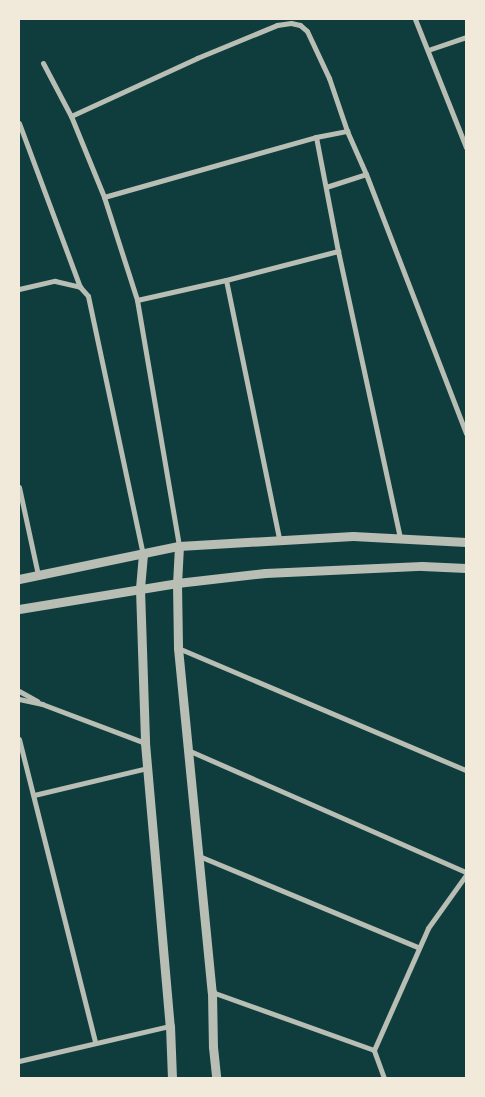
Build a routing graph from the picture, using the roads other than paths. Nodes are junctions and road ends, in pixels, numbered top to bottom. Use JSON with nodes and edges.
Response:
{"nodes":[{"id":1,"x":415,"y":19,"type":"edge"},
{"id":2,"x":466,"y":37,"type":"edge"},
{"id":3,"x":428,"y":50,"type":"junction"},
{"id":4,"x":43,"y":63,"type":"dead end"},
{"id":5,"x":71,"y":116,"type":"junction"},
{"id":6,"x":19,"y":123,"type":"edge"},
{"id":7,"x":347,"y":131,"type":"junction"},
{"id":8,"x":316,"y":137,"type":"junction"},
{"id":9,"x":465,"y":140,"type":"edge"},
{"id":10,"x":466,"y":147,"type":"edge"},
{"id":11,"x":366,"y":174,"type":"junction"},
{"id":12,"x":326,"y":187,"type":"junction"},
{"id":13,"x":104,"y":197,"type":"junction"},
{"id":14,"x":338,"y":250,"type":"junction"},
{"id":15,"x":226,"y":280,"type":"junction"},
{"id":16,"x":80,"y":287,"type":"junction"},
{"id":17,"x":19,"y":289,"type":"edge"},
{"id":18,"x":137,"y":300,"type":"junction"},
{"id":19,"x":466,"y":432,"type":"edge"},
{"id":20,"x":19,"y":488,"type":"edge"},
{"id":21,"x":400,"y":537,"type":"junction"},
{"id":22,"x":279,"y":539,"type":"junction"},
{"id":23,"x":466,"y":542,"type":"edge"},
{"id":24,"x":179,"y":546,"type":"junction"},
{"id":25,"x":143,"y":554,"type":"junction"},
{"id":26,"x":466,"y":568,"type":"edge"},
{"id":27,"x":38,"y":575,"type":"junction"},
{"id":28,"x":19,"y":578,"type":"edge"},
{"id":29,"x":177,"y":583,"type":"junction"},
{"id":30,"x":140,"y":589,"type":"junction"},
{"id":31,"x":19,"y":610,"type":"edge"},
{"id":32,"x":178,"y":648,"type":"junction"},
{"id":33,"x":19,"y":691,"type":"edge"},
{"id":34,"x":19,"y":699,"type":"edge"},
{"id":35,"x":42,"y":704,"type":"junction"},
{"id":36,"x":19,"y":739,"type":"edge"},
{"id":37,"x":145,"y":743,"type":"junction"},
{"id":38,"x":190,"y":751,"type":"junction"},
{"id":39,"x":147,"y":768,"type":"junction"},
{"id":40,"x":466,"y":770,"type":"edge"},
{"id":41,"x":34,"y":795,"type":"junction"},
{"id":42,"x":199,"y":856,"type":"junction"},
{"id":43,"x":466,"y":874,"type":"edge"},
{"id":44,"x":418,"y":947,"type":"junction"},
{"id":45,"x":212,"y":992,"type":"junction"},
{"id":46,"x":170,"y":1026,"type":"junction"},
{"id":47,"x":95,"y":1042,"type":"junction"},
{"id":48,"x":374,"y":1050,"type":"junction"},
{"id":49,"x":19,"y":1061,"type":"edge"},
{"id":50,"x":172,"y":1078,"type":"edge"},
{"id":51,"x":216,"y":1078,"type":"edge"},
{"id":52,"x":384,"y":1078,"type":"edge"}],
"edges":[{"from":1,"to":3,"type":"street"},
{"from":2,"to":3,"type":"street"},
{"from":3,"to":9,"type":"street"},
{"from":4,"to":5,"type":"street"},
{"from":5,"to":7,"type":"street"},
{"from":5,"to":13,"type":"street"},
{"from":6,"to":16,"type":"street"},
{"from":7,"to":8,"type":"street"},
{"from":7,"to":11,"type":"street"},
{"from":8,"to":12,"type":"street"},
{"from":8,"to":13,"type":"street"},
{"from":9,"to":10,"type":"street"},
{"from":11,"to":12,"type":"street"},
{"from":11,"to":19,"type":"street"},
{"from":12,"to":14,"type":"street"},
{"from":13,"to":18,"type":"street"},
{"from":14,"to":15,"type":"street"},
{"from":14,"to":21,"type":"street"},
{"from":15,"to":18,"type":"street"},
{"from":15,"to":22,"type":"street"},
{"from":16,"to":17,"type":"street"},
{"from":16,"to":25,"type":"street"},
{"from":18,"to":24,"type":"street"},
{"from":20,"to":27,"type":"street"},
{"from":21,"to":22,"type":"street"},
{"from":21,"to":23,"type":"street"},
{"from":22,"to":24,"type":"street"},
{"from":24,"to":25,"type":"street"},
{"from":24,"to":29,"type":"street"},
{"from":25,"to":27,"type":"street"},
{"from":25,"to":30,"type":"street"},
{"from":26,"to":29,"type":"street"},
{"from":27,"to":28,"type":"street"},
{"from":29,"to":30,"type":"street"},
{"from":29,"to":32,"type":"street"},
{"from":30,"to":31,"type":"street"},
{"from":30,"to":37,"type":"street"},
{"from":32,"to":38,"type":"street"},
{"from":32,"to":40,"type":"street"},
{"from":33,"to":35,"type":"street"},
{"from":34,"to":35,"type":"street"},
{"from":35,"to":37,"type":"street"},
{"from":36,"to":41,"type":"street"},
{"from":37,"to":39,"type":"street"},
{"from":38,"to":42,"type":"street"},
{"from":38,"to":43,"type":"street"},
{"from":39,"to":41,"type":"street"},
{"from":39,"to":46,"type":"street"},
{"from":41,"to":47,"type":"street"},
{"from":42,"to":44,"type":"street"},
{"from":42,"to":45,"type":"street"},
{"from":43,"to":44,"type":"street"},
{"from":44,"to":48,"type":"street"},
{"from":45,"to":48,"type":"street"},
{"from":45,"to":51,"type":"street"},
{"from":46,"to":47,"type":"street"},
{"from":46,"to":50,"type":"street"},
{"from":47,"to":49,"type":"street"},
{"from":48,"to":52,"type":"street"}]}
